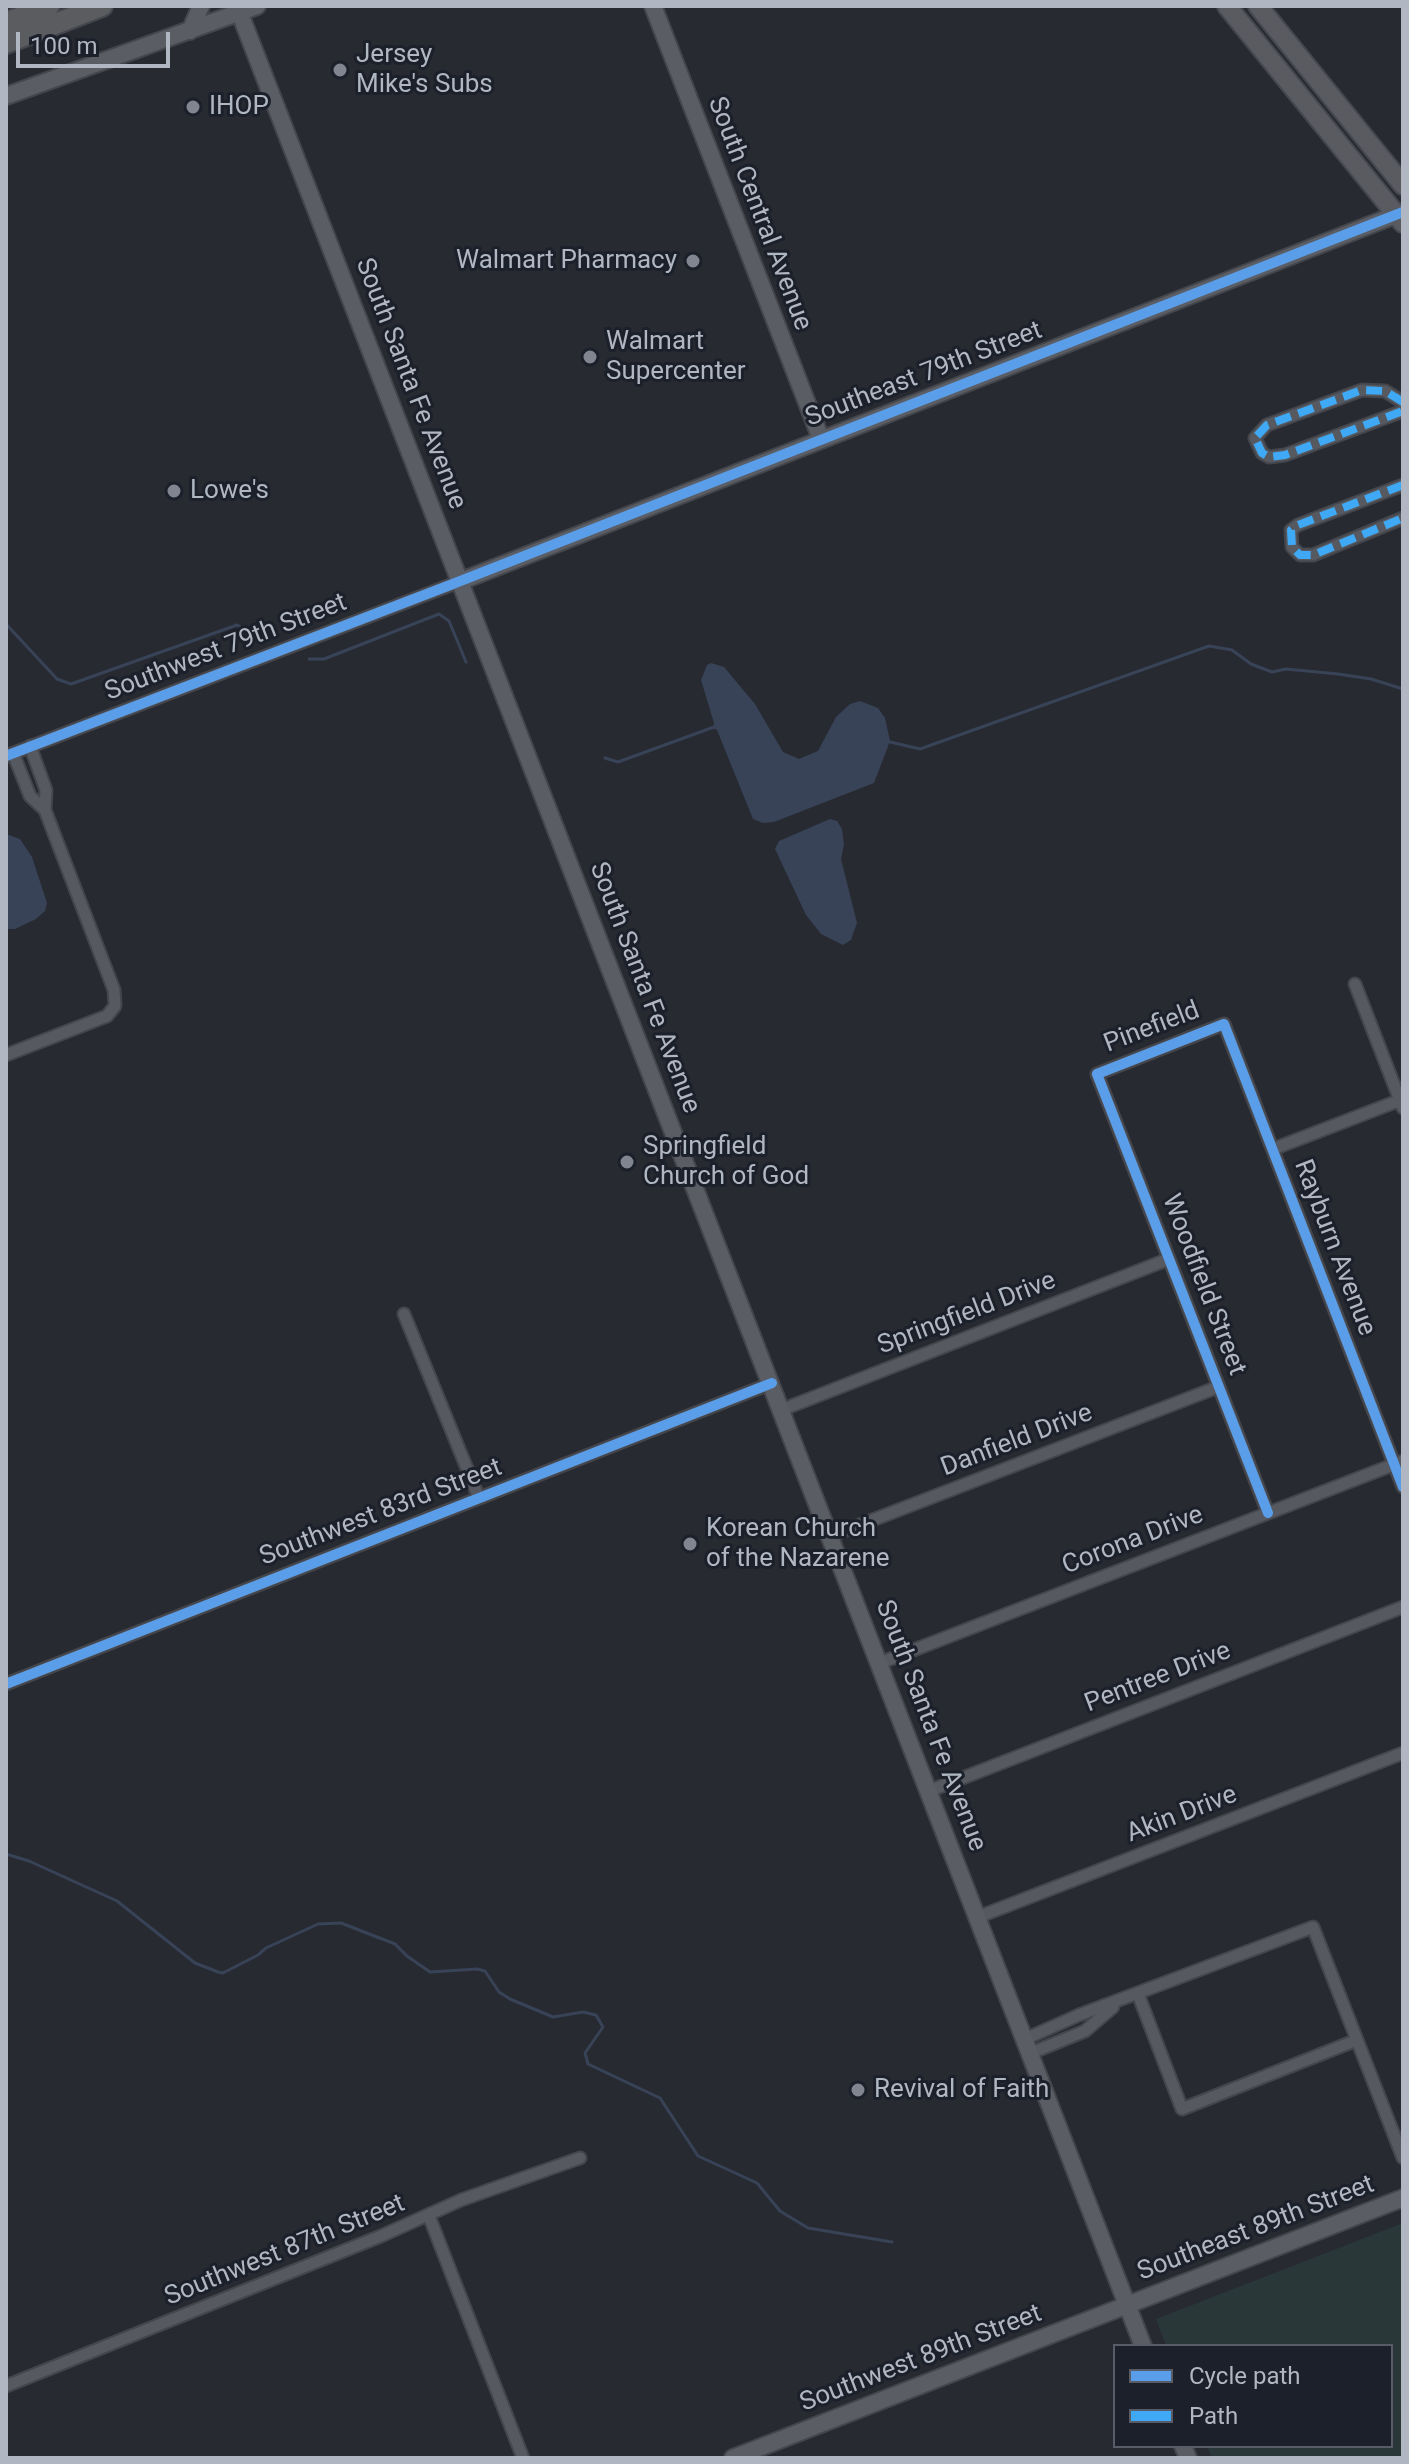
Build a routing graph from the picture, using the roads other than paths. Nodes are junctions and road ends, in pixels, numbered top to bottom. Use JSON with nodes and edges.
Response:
{"nodes":[{"id":1,"x":49,"y":6,"type":"edge"},
{"id":2,"x":102,"y":6,"type":"edge"},
{"id":3,"x":201,"y":6,"type":"edge"},
{"id":4,"x":257,"y":6,"type":"edge"},
{"id":5,"x":653,"y":6,"type":"edge"},
{"id":6,"x":1227,"y":6,"type":"edge"},
{"id":7,"x":1258,"y":6,"type":"edge"},
{"id":8,"x":238,"y":10,"type":"edge"},
{"id":9,"x":6,"y":23,"type":"edge"},
{"id":10,"x":190,"y":31,"type":"junction"},
{"id":11,"x":6,"y":43,"type":"edge"},
{"id":12,"x":6,"y":96,"type":"edge"},
{"id":13,"x":1403,"y":185,"type":"edge"},
{"id":14,"x":1401,"y":216,"type":"edge"},
{"id":15,"x":1403,"y":402,"type":"edge"},
{"id":16,"x":1403,"y":411,"type":"edge"},
{"id":17,"x":821,"y":439,"type":"junction"},
{"id":18,"x":1403,"y":485,"type":"edge"},
{"id":19,"x":1403,"y":518,"type":"edge"},
{"id":20,"x":461,"y":581,"type":"junction"},
{"id":21,"x":30,"y":746,"type":"junction"},
{"id":22,"x":9,"y":754,"type":"edge"},
{"id":23,"x":45,"y":810,"type":"junction"},
{"id":24,"x":1355,"y":984,"type":"dead end"},
{"id":25,"x":1224,"y":1024,"type":"joint"},
{"id":26,"x":6,"y":1055,"type":"edge"},
{"id":27,"x":1097,"y":1074,"type":"joint"},
{"id":28,"x":1402,"y":1102,"type":"edge"},
{"id":29,"x":1273,"y":1149,"type":"junction"},
{"id":30,"x":1169,"y":1259,"type":"junction"},
{"id":31,"x":404,"y":1314,"type":"dead end"},
{"id":32,"x":772,"y":1383,"type":"junction"},
{"id":33,"x":1218,"y":1387,"type":"junction"},
{"id":34,"x":781,"y":1410,"type":"junction"},
{"id":35,"x":1399,"y":1463,"type":"edge"},
{"id":36,"x":1403,"y":1487,"type":"edge"},
{"id":37,"x":479,"y":1498,"type":"junction"},
{"id":38,"x":1268,"y":1513,"type":"junction"},
{"id":39,"x":831,"y":1536,"type":"junction"},
{"id":40,"x":1403,"y":1607,"type":"edge"},
{"id":41,"x":880,"y":1663,"type":"junction"},
{"id":42,"x":6,"y":1684,"type":"edge"},
{"id":43,"x":1403,"y":1753,"type":"edge"},
{"id":44,"x":929,"y":1791,"type":"junction"},
{"id":45,"x":978,"y":1917,"type":"junction"},
{"id":46,"x":1138,"y":1994,"type":"junction"},
{"id":47,"x":1357,"y":2040,"type":"junction"},
{"id":48,"x":1028,"y":2046,"type":"junction"},
{"id":49,"x":580,"y":2158,"type":"dead end"},
{"id":50,"x":1403,"y":2158,"type":"edge"},
{"id":51,"x":1403,"y":2198,"type":"edge"},
{"id":52,"x":429,"y":2216,"type":"junction"},
{"id":53,"x":1127,"y":2306,"type":"junction"},
{"id":54,"x":1142,"y":2344,"type":"edge"},
{"id":55,"x":6,"y":2386,"type":"edge"},
{"id":56,"x":766,"y":2452,"type":"edge"},
{"id":57,"x":523,"y":2458,"type":"edge"},
{"id":58,"x":733,"y":2458,"type":"edge"}],
"edges":[{"from":1,"to":9,"type":"highway"},
{"from":2,"to":11,"type":"highway"},
{"from":3,"to":10,"type":"main road"},
{"from":4,"to":8,"type":"main road"},
{"from":5,"to":17,"type":"main road","name":"South Central Avenue"},
{"from":6,"to":14,"type":"main road"},
{"from":7,"to":13,"type":"main road"},
{"from":8,"to":10,"type":"main road"},
{"from":8,"to":20,"type":"main road","name":"South Santa Fe Avenue"},
{"from":10,"to":12,"type":"main road"},
{"from":14,"to":17,"type":"main road","name":"Southeast 79th Street"},
{"from":15,"to":16,"type":"street"},
{"from":17,"to":20,"type":"main road","name":"Southeast 79th Street"},
{"from":18,"to":19,"type":"street"},
{"from":20,"to":21,"type":"street","name":"Southwest 79th Street"},
{"from":20,"to":32,"type":"main road","name":"South Santa Fe Avenue"},
{"from":21,"to":22,"type":"street","name":"Southwest 79th Street"},
{"from":21,"to":23,"type":"street"},
{"from":22,"to":23,"type":"street"},
{"from":23,"to":26,"type":"street"},
{"from":24,"to":28,"type":"street"},
{"from":25,"to":27,"type":"street","name":"Pinefield"},
{"from":25,"to":29,"type":"street","name":"Rayburn Avenue"},
{"from":27,"to":30,"type":"street","name":"Woodfield Street"},
{"from":28,"to":29,"type":"street"},
{"from":29,"to":35,"type":"street","name":"Rayburn Avenue"},
{"from":30,"to":33,"type":"street","name":"Woodfield Street"},
{"from":30,"to":34,"type":"street","name":"Springfield Drive"},
{"from":31,"to":37,"type":"street"},
{"from":32,"to":34,"type":"main road","name":"South Santa Fe Avenue"},
{"from":32,"to":37,"type":"street","name":"Southwest 83rd Street"},
{"from":33,"to":38,"type":"street","name":"Woodfield Street"},
{"from":33,"to":39,"type":"street","name":"Danfield Drive"},
{"from":34,"to":39,"type":"main road","name":"South Santa Fe Avenue"},
{"from":35,"to":36,"type":"street","name":"Rayburn Avenue"},
{"from":35,"to":38,"type":"street","name":"Corona Drive"},
{"from":37,"to":42,"type":"street","name":"Southwest 83rd Street"},
{"from":38,"to":41,"type":"street","name":"Corona Drive"},
{"from":39,"to":41,"type":"main road","name":"South Santa Fe Avenue"},
{"from":40,"to":44,"type":"street","name":"Pentree Drive"},
{"from":41,"to":44,"type":"main road","name":"South Santa Fe Avenue"},
{"from":43,"to":45,"type":"street","name":"Akin Drive"},
{"from":44,"to":45,"type":"main road","name":"South Santa Fe Avenue"},
{"from":45,"to":48,"type":"main road","name":"South Santa Fe Avenue"},
{"from":46,"to":47,"type":"street"},
{"from":46,"to":47,"type":"street"},
{"from":46,"to":48,"type":"street"},
{"from":47,"to":50,"type":"street"},
{"from":48,"to":53,"type":"main road","name":"South Santa Fe Avenue"},
{"from":49,"to":52,"type":"street","name":"Southwest 87th Street"},
{"from":51,"to":53,"type":"main road","name":"Southeast 89th Street"},
{"from":52,"to":55,"type":"street","name":"Southwest 87th Street"},
{"from":52,"to":57,"type":"street"},
{"from":53,"to":54,"type":"main road","name":"South Santa Fe Avenue"},
{"from":53,"to":56,"type":"main road","name":"Southwest 89th Street"},
{"from":56,"to":58,"type":"main road","name":"Southwest 89th Street"}]}
